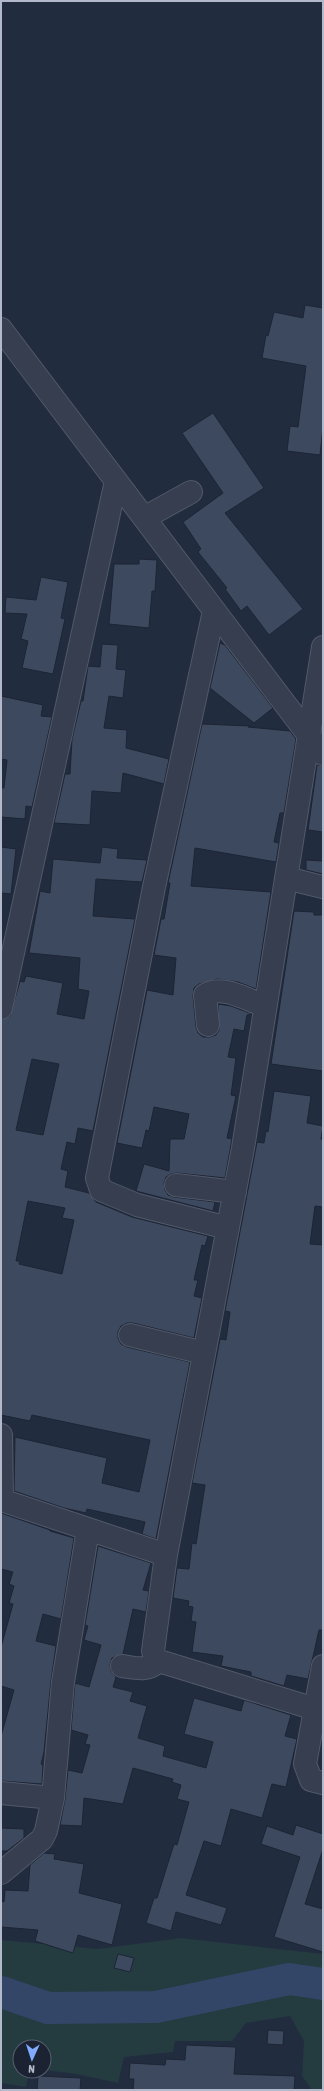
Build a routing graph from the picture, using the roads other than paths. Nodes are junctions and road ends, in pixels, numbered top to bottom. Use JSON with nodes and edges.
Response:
{"nodes":[{"id":1,"x":1,"y":330,"type":"edge"},
{"id":2,"x":116,"y":480,"type":"junction"},
{"id":3,"x":191,"y":492,"type":"dead end"},
{"id":4,"x":144,"y":518,"type":"junction"},
{"id":5,"x":214,"y":611,"type":"junction"},
{"id":6,"x":323,"y":647,"type":"edge"},
{"id":7,"x":308,"y":734,"type":"junction"},
{"id":8,"x":323,"y":754,"type":"edge"},
{"id":9,"x":286,"y":878,"type":"junction"},
{"id":10,"x":323,"y":887,"type":"edge"},
{"id":11,"x":265,"y":1006,"type":"junction"},
{"id":12,"x":1,"y":1008,"type":"edge"},
{"id":13,"x":208,"y":1025,"type":"dead end"},
{"id":14,"x":176,"y":1185,"type":"dead end"},
{"id":15,"x":235,"y":1192,"type":"junction"},
{"id":16,"x":228,"y":1228,"type":"junction"},
{"id":17,"x":130,"y":1335,"type":"dead end"},
{"id":18,"x":204,"y":1353,"type":"junction"},
{"id":19,"x":1,"y":1436,"type":"edge"},
{"id":20,"x":2,"y":1500,"type":"edge"},
{"id":21,"x":88,"y":1529,"type":"junction"},
{"id":22,"x":166,"y":1555,"type":"junction"},
{"id":23,"x":159,"y":1661,"type":"junction"},
{"id":24,"x":122,"y":1666,"type":"dead end"},
{"id":25,"x":323,"y":1666,"type":"edge"},
{"id":26,"x":315,"y":1709,"type":"junction"},
{"id":27,"x":323,"y":1783,"type":"edge"},
{"id":28,"x":1,"y":1793,"type":"edge"},
{"id":29,"x":53,"y":1798,"type":"junction"},
{"id":30,"x":1,"y":1873,"type":"edge"}],
"edges":[{"from":1,"to":2,"type":"street"},
{"from":2,"to":4,"type":"street"},
{"from":2,"to":12,"type":"street"},
{"from":3,"to":4,"type":"street"},
{"from":4,"to":5,"type":"street"},
{"from":5,"to":7,"type":"street"},
{"from":5,"to":16,"type":"street"},
{"from":6,"to":7,"type":"street"},
{"from":7,"to":8,"type":"street"},
{"from":7,"to":9,"type":"street"},
{"from":9,"to":10,"type":"street"},
{"from":9,"to":11,"type":"street"},
{"from":11,"to":13,"type":"street"},
{"from":11,"to":15,"type":"street"},
{"from":14,"to":15,"type":"street"},
{"from":15,"to":16,"type":"street"},
{"from":16,"to":18,"type":"street"},
{"from":17,"to":18,"type":"street"},
{"from":18,"to":22,"type":"street"},
{"from":19,"to":20,"type":"street"},
{"from":20,"to":21,"type":"street"},
{"from":21,"to":22,"type":"street"},
{"from":21,"to":29,"type":"street"},
{"from":22,"to":23,"type":"street"},
{"from":23,"to":24,"type":"street"},
{"from":23,"to":26,"type":"street"},
{"from":25,"to":26,"type":"street"},
{"from":26,"to":27,"type":"street"},
{"from":28,"to":29,"type":"street"},
{"from":29,"to":30,"type":"street"}]}
